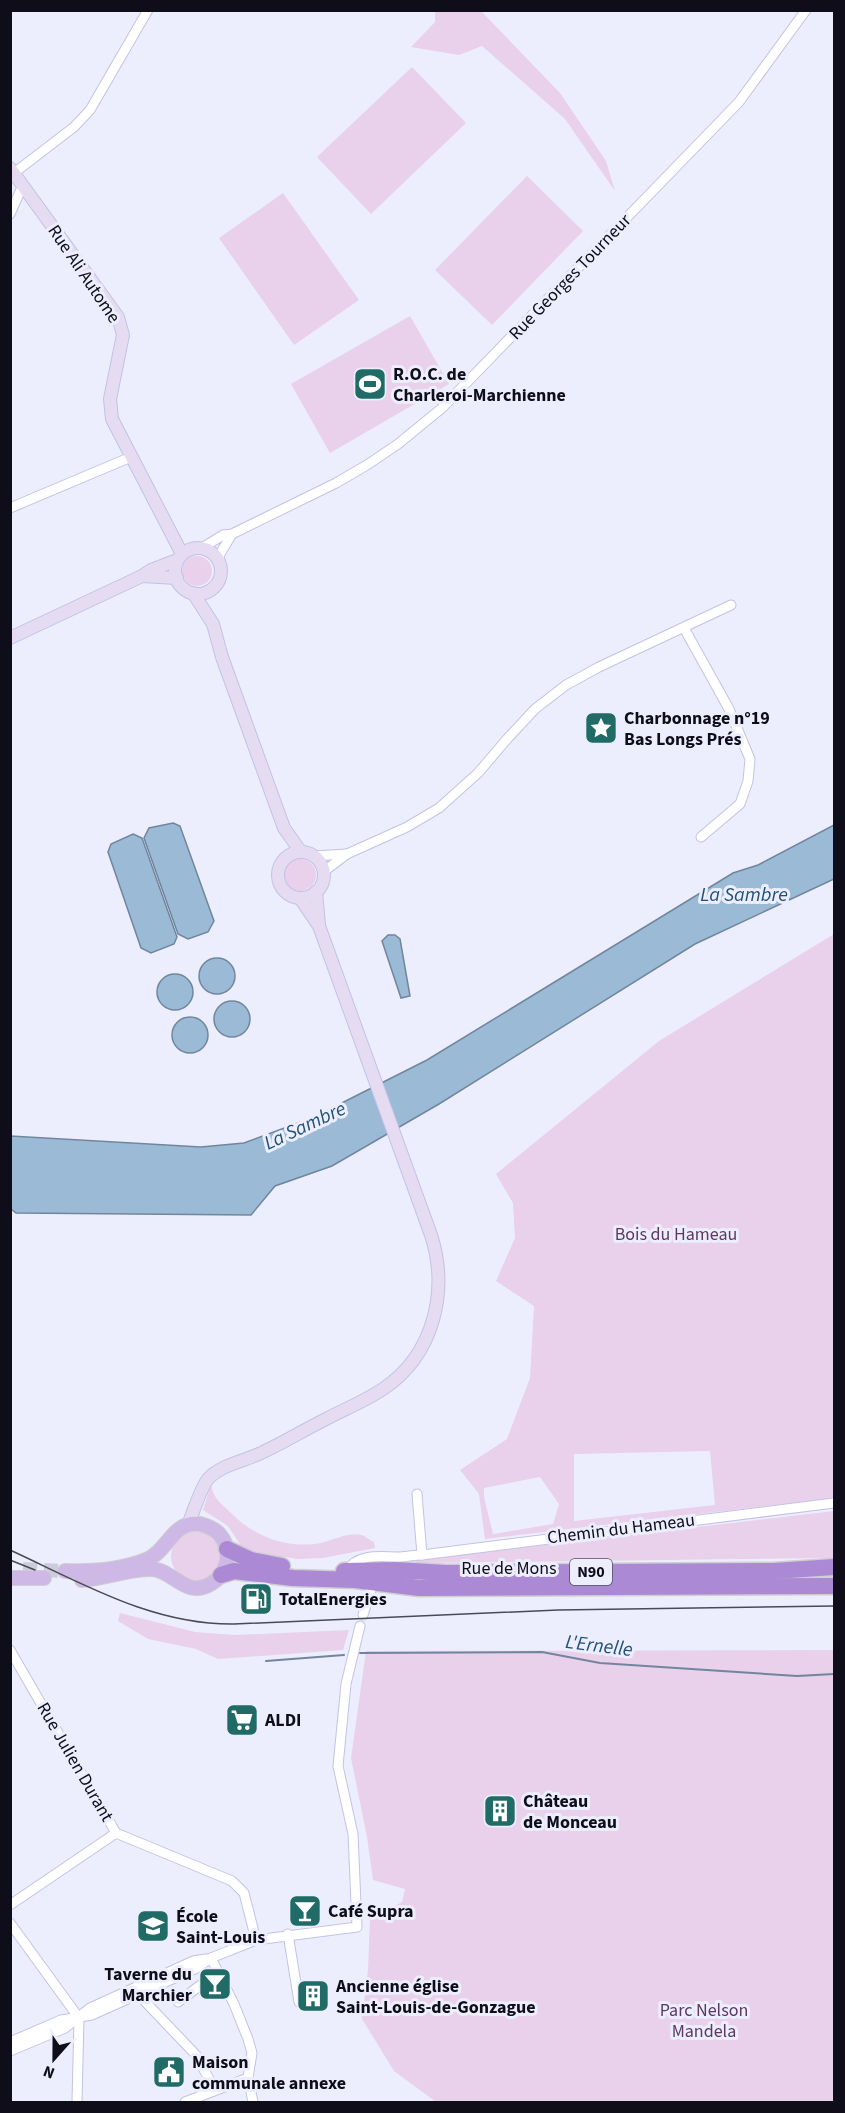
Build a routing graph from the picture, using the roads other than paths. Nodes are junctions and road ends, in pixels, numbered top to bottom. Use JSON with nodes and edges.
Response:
{"nodes":[{"id":1,"x":148,"y":10,"type":"edge"},
{"id":2,"x":806,"y":10,"type":"edge"},
{"id":3,"x":12,"y":170,"type":"edge"},
{"id":4,"x":23,"y":185,"type":"junction"},
{"id":5,"x":10,"y":214,"type":"edge"},
{"id":6,"x":131,"y":457,"type":"junction"},
{"id":7,"x":10,"y":508,"type":"edge"},
{"id":8,"x":231,"y":534,"type":"junction"},
{"id":9,"x":202,"y":548,"type":"junction"},
{"id":10,"x":179,"y":557,"type":"junction"},
{"id":11,"x":218,"y":561,"type":"junction"},
{"id":12,"x":142,"y":576,"type":"junction"},
{"id":13,"x":177,"y":578,"type":"junction"},
{"id":14,"x":212,"y":589,"type":"junction"},
{"id":15,"x":193,"y":593,"type":"junction"},
{"id":16,"x":731,"y":605,"type":"dead end"},
{"id":17,"x":213,"y":624,"type":"junction"},
{"id":18,"x":684,"y":628,"type":"junction"},
{"id":19,"x":10,"y":638,"type":"edge"},
{"id":20,"x":284,"y":828,"type":"junction"},
{"id":21,"x":701,"y":837,"type":"dead end"},
{"id":22,"x":307,"y":854,"type":"junction"},
{"id":23,"x":347,"y":854,"type":"junction"},
{"id":24,"x":286,"y":858,"type":"junction"},
{"id":25,"x":323,"y":872,"type":"junction"},
{"id":26,"x":316,"y":892,"type":"junction"},
{"id":27,"x":300,"y":898,"type":"junction"},
{"id":28,"x":319,"y":926,"type":"junction"},
{"id":29,"x":417,"y":1494,"type":"dead end"},
{"id":30,"x":834,"y":1503,"type":"edge"},
{"id":31,"x":195,"y":1525,"type":"junction"},
{"id":32,"x":167,"y":1542,"type":"junction"},
{"id":33,"x":227,"y":1549,"type":"junction"},
{"id":34,"x":422,"y":1555,"type":"junction"},
{"id":35,"x":396,"y":1557,"type":"junction"},
{"id":36,"x":410,"y":1563,"type":"junction"},
{"id":37,"x":834,"y":1568,"type":"edge"},
{"id":38,"x":347,"y":1570,"type":"junction"},
{"id":39,"x":65,"y":1571,"type":"tunnel mouth"},
{"id":40,"x":221,"y":1575,"type":"junction"},
{"id":41,"x":376,"y":1576,"type":"junction"},
{"id":42,"x":10,"y":1578,"type":"edge"},
{"id":43,"x":44,"y":1578,"type":"dead end"},
{"id":44,"x":173,"y":1578,"type":"junction"},
{"id":45,"x":82,"y":1580,"type":"dead end"},
{"id":46,"x":834,"y":1586,"type":"edge"},
{"id":47,"x":363,"y":1615,"type":"dead end"},
{"id":48,"x":360,"y":1626,"type":"dead end"},
{"id":49,"x":10,"y":1650,"type":"edge"},
{"id":50,"x":116,"y":1833,"type":"junction"},
{"id":51,"x":10,"y":1905,"type":"edge"},
{"id":52,"x":10,"y":1923,"type":"edge"},
{"id":53,"x":288,"y":1934,"type":"junction"},
{"id":54,"x":255,"y":1940,"type":"junction"},
{"id":55,"x":211,"y":1958,"type":"junction"},
{"id":56,"x":218,"y":1972,"type":"junction"},
{"id":57,"x":135,"y":1991,"type":"junction"},
{"id":58,"x":299,"y":2001,"type":"dead end"},
{"id":59,"x":178,"y":2002,"type":"dead end"},
{"id":60,"x":79,"y":2018,"type":"junction"},
{"id":61,"x":10,"y":2042,"type":"edge"},
{"id":62,"x":10,"y":2051,"type":"edge"},
{"id":63,"x":248,"y":2078,"type":"junction"},
{"id":64,"x":215,"y":2090,"type":"junction"},
{"id":65,"x":77,"y":2103,"type":"edge"},
{"id":66,"x":185,"y":2103,"type":"edge"},
{"id":67,"x":253,"y":2103,"type":"edge"}],
"edges":[{"from":1,"to":3,"type":"street"},
{"from":2,"to":8,"type":"street","name":"Rue Georges Tourneur"},
{"from":3,"to":4,"type":"street","name":"Rue Ali Autome"},
{"from":4,"to":5,"type":"street"},
{"from":4,"to":6,"type":"street","name":"Rue Ali Autome"},
{"from":6,"to":7,"type":"street"},
{"from":6,"to":10,"type":"street","name":"Rue Ali Autome"},
{"from":8,"to":9,"type":"street","name":"Rue Georges Tourneur"},
{"from":8,"to":11,"type":"street"},
{"from":9,"to":10,"type":"street"},
{"from":9,"to":11,"type":"street"},
{"from":10,"to":12,"type":"street"},
{"from":10,"to":13,"type":"street"},
{"from":11,"to":14,"type":"street"},
{"from":12,"to":13,"type":"street"},
{"from":12,"to":19,"type":"street"},
{"from":13,"to":15,"type":"street"},
{"from":14,"to":15,"type":"street"},
{"from":14,"to":17,"type":"street"},
{"from":15,"to":17,"type":"street"},
{"from":16,"to":18,"type":"street"},
{"from":17,"to":20,"type":"street"},
{"from":18,"to":21,"type":"street"},
{"from":18,"to":23,"type":"street"},
{"from":20,"to":22,"type":"street"},
{"from":20,"to":24,"type":"street"},
{"from":22,"to":23,"type":"street"},
{"from":22,"to":24,"type":"street"},
{"from":22,"to":25,"type":"street"},
{"from":23,"to":25,"type":"street"},
{"from":24,"to":27,"type":"street"},
{"from":25,"to":26,"type":"street"},
{"from":26,"to":27,"type":"street"},
{"from":26,"to":28,"type":"street"},
{"from":27,"to":28,"type":"street"},
{"from":28,"to":31,"type":"street"},
{"from":29,"to":34,"type":"street"},
{"from":30,"to":34,"type":"street","name":"Chemin du Hameau"},
{"from":31,"to":32,"type":"main road"},
{"from":31,"to":33,"type":"main road","name":"Rue de Mons","number":"N90"},
{"from":32,"to":39,"type":"main road"},
{"from":32,"to":44,"type":"main road"},
{"from":33,"to":38,"type":"highway","name":"Rue de Mons","number":"N90"},
{"from":33,"to":40,"type":"main road"},
{"from":34,"to":36,"type":"street","name":"Chemin du Hameau"},
{"from":35,"to":36,"type":"street","name":"Chemin du Hameau"},
{"from":35,"to":38,"type":"street","name":"Chemin du Hameau"},
{"from":35,"to":41,"type":"street"},
{"from":36,"to":37,"type":"highway","name":"Rue de Mons","number":"N90"},
{"from":36,"to":41,"type":"highway","name":"Rue de Mons","number":"N90"},
{"from":38,"to":41,"type":"highway","name":"Rue de Mons","number":"N90"},
{"from":40,"to":41,"type":"highway","name":"Rue de Mons","number":"N90"},
{"from":40,"to":44,"type":"main road","name":"Rue de Mons","number":"N90"},
{"from":41,"to":46,"type":"highway","name":"Rue de Mons","number":"N90"},
{"from":41,"to":47,"type":"street"},
{"from":42,"to":43,"type":"main road"},
{"from":44,"to":45,"type":"main road","name":"Rue de Mons","number":"N90"},
{"from":48,"to":53,"type":"street"},
{"from":49,"to":50,"type":"street","name":"Rue Julien Durant"},
{"from":50,"to":51,"type":"street"},
{"from":50,"to":54,"type":"street","name":"Rue Julien Durant"},
{"from":52,"to":60,"type":"street"},
{"from":53,"to":54,"type":"street"},
{"from":53,"to":58,"type":"street"},
{"from":54,"to":55,"type":"street"},
{"from":55,"to":56,"type":"street"},
{"from":55,"to":57,"type":"street"},
{"from":56,"to":59,"type":"street"},
{"from":56,"to":63,"type":"street"},
{"from":57,"to":60,"type":"street"},
{"from":57,"to":64,"type":"street"},
{"from":60,"to":61,"type":"street"},
{"from":60,"to":62,"type":"street"},
{"from":60,"to":65,"type":"street"},
{"from":63,"to":64,"type":"street"},
{"from":63,"to":67,"type":"street"},
{"from":64,"to":66,"type":"street"}]}
